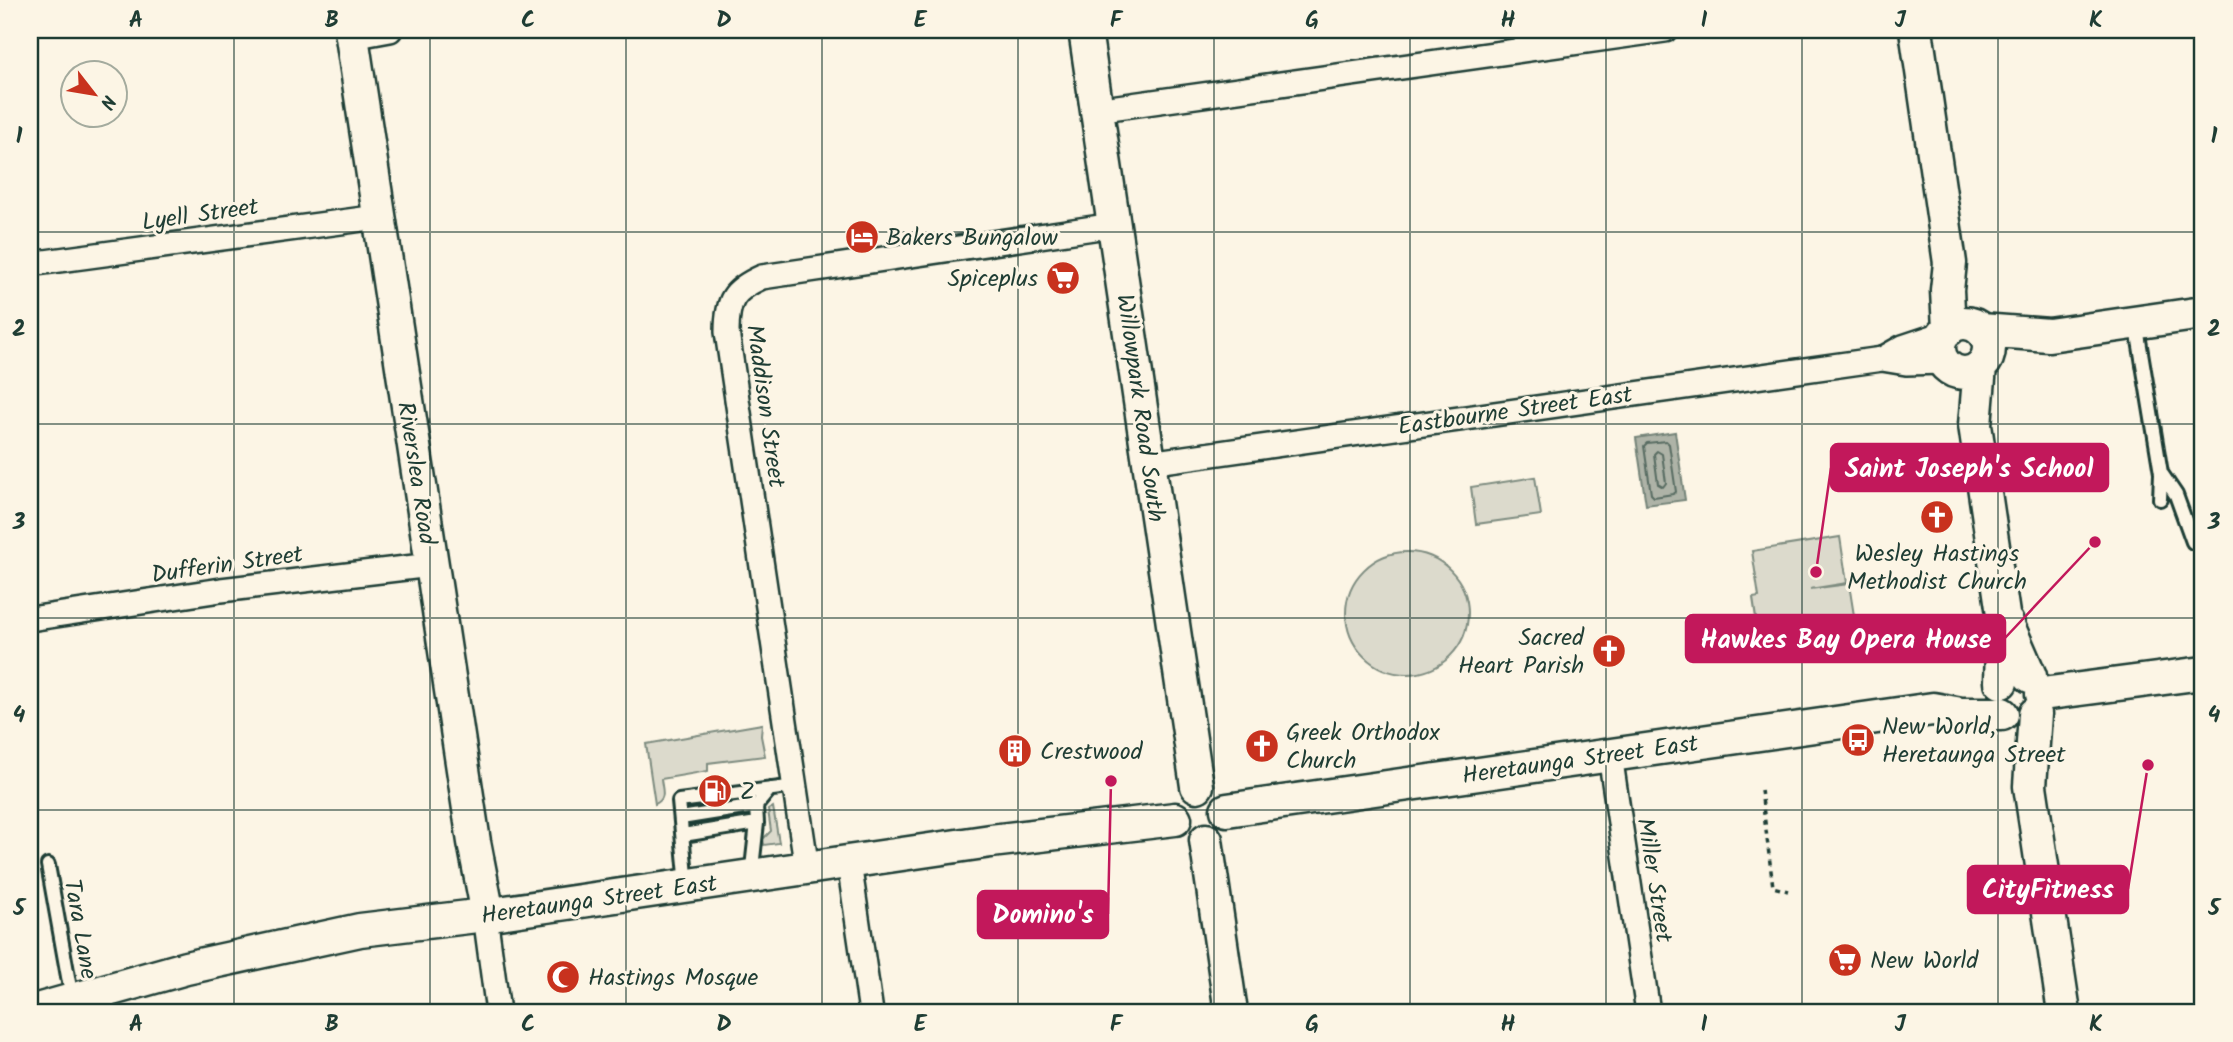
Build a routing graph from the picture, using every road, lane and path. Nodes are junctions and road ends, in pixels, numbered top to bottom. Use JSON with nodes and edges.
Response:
{"nodes":[{"id":1,"x":390,"y":30,"type":"edge"},
{"id":2,"x":1085,"y":30,"type":"edge"},
{"id":3,"x":1665,"y":30,"type":"edge"},
{"id":4,"x":1916,"y":30,"type":"edge"},
{"id":5,"x":351,"y":33,"type":"edge"},
{"id":6,"x":1096,"y":110,"type":"junction"},
{"id":7,"x":378,"y":217,"type":"junction"},
{"id":8,"x":1114,"y":225,"type":"junction"},
{"id":9,"x":30,"y":264,"type":"edge"},
{"id":10,"x":2203,"y":313,"type":"edge"},
{"id":11,"x":2136,"y":322,"type":"junction"},
{"id":12,"x":1964,"y":347,"type":"junction"},
{"id":13,"x":1149,"y":463,"type":"junction"},
{"id":14,"x":2161,"y":473,"type":"junction"},
{"id":15,"x":2160,"y":499,"type":"dead end"},
{"id":16,"x":2193,"y":542,"type":"dead end"},
{"id":17,"x":431,"y":565,"type":"junction"},
{"id":18,"x":30,"y":619,"type":"edge"},
{"id":19,"x":2203,"y":673,"type":"edge"},
{"id":20,"x":2016,"y":698,"type":"junction"},
{"id":21,"x":1610,"y":755,"type":"junction"},
{"id":22,"x":796,"y":786,"type":"junction"},
{"id":23,"x":1196,"y":786,"type":"junction"},
{"id":24,"x":769,"y":789,"type":"junction"},
{"id":25,"x":1760,"y":790,"type":"dead end"},
{"id":26,"x":756,"y":806,"type":"junction"},
{"id":27,"x":1227,"y":810,"type":"junction"},
{"id":28,"x":681,"y":818,"type":"junction"},
{"id":29,"x":1175,"y":819,"type":"junction"},
{"id":30,"x":757,"y":823,"type":"junction"},
{"id":31,"x":683,"y":835,"type":"junction"},
{"id":32,"x":1206,"y":839,"type":"junction"},
{"id":33,"x":849,"y":863,"type":"junction"},
{"id":34,"x":48,"y":865,"type":"dead end"},
{"id":35,"x":807,"y":869,"type":"junction"},
{"id":36,"x":751,"y":877,"type":"junction"},
{"id":37,"x":687,"y":886,"type":"junction"},
{"id":38,"x":1788,"y":891,"type":"dead end"},
{"id":39,"x":485,"y":915,"type":"junction"},
{"id":40,"x":72,"y":1000,"type":"junction"},
{"id":41,"x":30,"y":1012,"type":"edge"},
{"id":42,"x":498,"y":1012,"type":"edge"},
{"id":43,"x":871,"y":1012,"type":"edge"},
{"id":44,"x":1231,"y":1012,"type":"edge"},
{"id":45,"x":1648,"y":1012,"type":"edge"},
{"id":46,"x":2064,"y":1012,"type":"edge"}],
"edges":[{"from":1,"to":5,"type":"street"},
{"from":2,"to":6,"type":"main road","name":"Willowpark Road South"},
{"from":3,"to":6,"type":"street"},
{"from":4,"to":12,"type":"main road"},
{"from":5,"to":7,"type":"main road","name":"Riverslea Road"},
{"from":6,"to":8,"type":"main road","name":"Willowpark Road South"},
{"from":7,"to":9,"type":"street","name":"Lyell Street"},
{"from":7,"to":17,"type":"main road","name":"Riverslea Road"},
{"from":8,"to":13,"type":"main road","name":"Willowpark Road South"},
{"from":8,"to":22,"type":"street","name":"Maddison Street"},
{"from":10,"to":11,"type":"main road","name":"Eastbourne Street East"},
{"from":11,"to":12,"type":"main road","name":"Eastbourne Street East"},
{"from":11,"to":14,"type":"lane"},
{"from":12,"to":13,"type":"street","name":"Eastbourne Street East"},
{"from":12,"to":20,"type":"main road"},
{"from":13,"to":23,"type":"main road","name":"Willowpark Road South"},
{"from":14,"to":15,"type":"lane"},
{"from":14,"to":16,"type":"lane"},
{"from":17,"to":18,"type":"street","name":"Dufferin Street"},
{"from":17,"to":39,"type":"main road","name":"Riverslea Road"},
{"from":19,"to":20,"type":"main road","name":"Heretaunga Street East"},
{"from":20,"to":21,"type":"main road","name":"Heretaunga Street East"},
{"from":20,"to":46,"type":"main road"},
{"from":21,"to":27,"type":"main road","name":"Heretaunga Street East"},
{"from":21,"to":45,"type":"street","name":"Miller Street"},
{"from":22,"to":24,"type":"lane"},
{"from":22,"to":35,"type":"street","name":"Maddison Street"},
{"from":23,"to":27,"type":"main road"},
{"from":23,"to":29,"type":"main road"},
{"from":24,"to":26,"type":"lane"},
{"from":24,"to":28,"type":"lane"},
{"from":25,"to":38,"type":"path"},
{"from":26,"to":28,"type":"lane"},
{"from":26,"to":30,"type":"lane"},
{"from":27,"to":32,"type":"main road"},
{"from":28,"to":31,"type":"lane"},
{"from":29,"to":32,"type":"main road"},
{"from":29,"to":33,"type":"main road","name":"Heretaunga Street East"},
{"from":30,"to":31,"type":"lane"},
{"from":30,"to":36,"type":"lane"},
{"from":31,"to":37,"type":"lane"},
{"from":32,"to":44,"type":"main road"},
{"from":33,"to":35,"type":"main road","name":"Heretaunga Street East"},
{"from":33,"to":43,"type":"street"},
{"from":34,"to":40,"type":"lane","name":"Tara Lane"},
{"from":35,"to":36,"type":"main road","name":"Heretaunga Street East"},
{"from":36,"to":37,"type":"main road","name":"Heretaunga Street East"},
{"from":37,"to":39,"type":"main road","name":"Heretaunga Street East"},
{"from":39,"to":40,"type":"main road","name":"Heretaunga Street East"},
{"from":39,"to":42,"type":"street"},
{"from":40,"to":41,"type":"main road","name":"Heretaunga Street East"}]}
